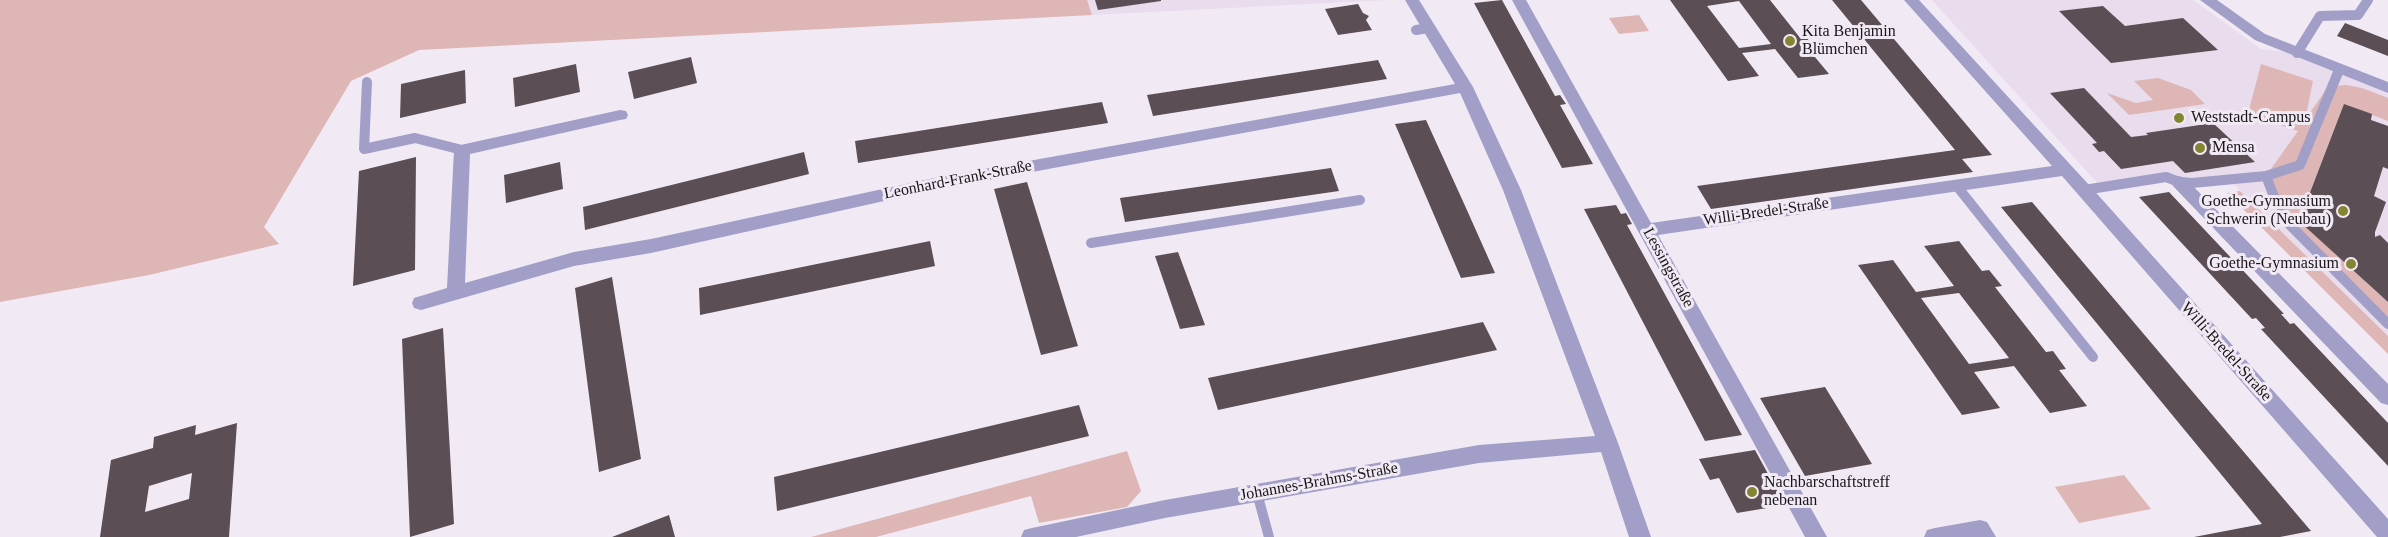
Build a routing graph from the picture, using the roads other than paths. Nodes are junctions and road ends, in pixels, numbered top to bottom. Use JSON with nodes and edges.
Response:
{"nodes":[{"id":1,"x":1412,"y":0,"type":"edge"},
{"id":2,"x":1519,"y":0,"type":"edge"},
{"id":3,"x":1911,"y":0,"type":"edge"},
{"id":4,"x":2207,"y":0,"type":"edge"},
{"id":5,"x":2368,"y":0,"type":"edge"},
{"id":6,"x":2296,"y":53,"type":"junction"},
{"id":7,"x":2339,"y":70,"type":"junction"},
{"id":8,"x":368,"y":82,"type":"dead end"},
{"id":9,"x":1465,"y":87,"type":"junction"},
{"id":10,"x":2388,"y":88,"type":"edge"},
{"id":11,"x":620,"y":115,"type":"dead end"},
{"id":12,"x":462,"y":150,"type":"junction"},
{"id":13,"x":2064,"y":170,"type":"junction"},
{"id":14,"x":2266,"y":176,"type":"junction"},
{"id":15,"x":2179,"y":182,"type":"junction"},
{"id":16,"x":1956,"y":185,"type":"junction"},
{"id":17,"x":2084,"y":190,"type":"junction"},
{"id":18,"x":1360,"y":200,"type":"dead end"},
{"id":19,"x":1646,"y":230,"type":"junction"},
{"id":20,"x":1090,"y":243,"type":"dead end"},
{"id":21,"x":456,"y":293,"type":"junction"},
{"id":22,"x":421,"y":303,"type":"dead end"},
{"id":23,"x":2388,"y":324,"type":"edge"},
{"id":24,"x":2093,"y":357,"type":"dead end"},
{"id":25,"x":2388,"y":398,"type":"edge"},
{"id":26,"x":1608,"y":443,"type":"junction"},
{"id":27,"x":1257,"y":493,"type":"junction"},
{"id":28,"x":1083,"y":531,"type":"edge"},
{"id":29,"x":2388,"y":534,"type":"edge"},
{"id":30,"x":1032,"y":537,"type":"edge"},
{"id":31,"x":1269,"y":537,"type":"edge"},
{"id":32,"x":1640,"y":537,"type":"edge"},
{"id":33,"x":1816,"y":537,"type":"edge"},
{"id":34,"x":1935,"y":537,"type":"edge"},
{"id":35,"x":1985,"y":537,"type":"edge"}],
"edges":[{"from":1,"to":9,"type":"street"},
{"from":2,"to":19,"type":"street","name":"Lessingstraße"},
{"from":3,"to":13,"type":"street","name":"Willi-Bredel-Straße"},
{"from":4,"to":6,"type":"street"},
{"from":5,"to":6,"type":"lane"},
{"from":6,"to":7,"type":"street"},
{"from":7,"to":10,"type":"street"},
{"from":7,"to":14,"type":"lane"},
{"from":8,"to":12,"type":"lane"},
{"from":9,"to":21,"type":"street","name":"Leonhard-Frank-Straße"},
{"from":9,"to":26,"type":"street"},
{"from":11,"to":12,"type":"street"},
{"from":12,"to":21,"type":"street"},
{"from":13,"to":16,"type":"street","name":"Willi-Bredel-Straße"},
{"from":13,"to":17,"type":"street","name":"Willi-Bredel-Straße"},
{"from":14,"to":15,"type":"lane"},
{"from":14,"to":23,"type":"lane"},
{"from":15,"to":17,"type":"lane"},
{"from":15,"to":25,"type":"street"},
{"from":16,"to":19,"type":"street","name":"Willi-Bredel-Straße"},
{"from":16,"to":24,"type":"lane"},
{"from":17,"to":29,"type":"street","name":"Willi-Bredel-Straße"},
{"from":18,"to":20,"type":"lane"},
{"from":19,"to":33,"type":"street","name":"Lessingstraße"},
{"from":21,"to":22,"type":"street","name":"Leonhard-Frank-Straße"},
{"from":26,"to":27,"type":"street","name":"Johannes-Brahms-Straße"},
{"from":26,"to":32,"type":"street"},
{"from":27,"to":28,"type":"street","name":"Johannes-Brahms-Straße"},
{"from":27,"to":31,"type":"lane"},
{"from":28,"to":30,"type":"street","name":"Johannes-Brahms-Straße"},
{"from":34,"to":35,"type":"street"}]}
